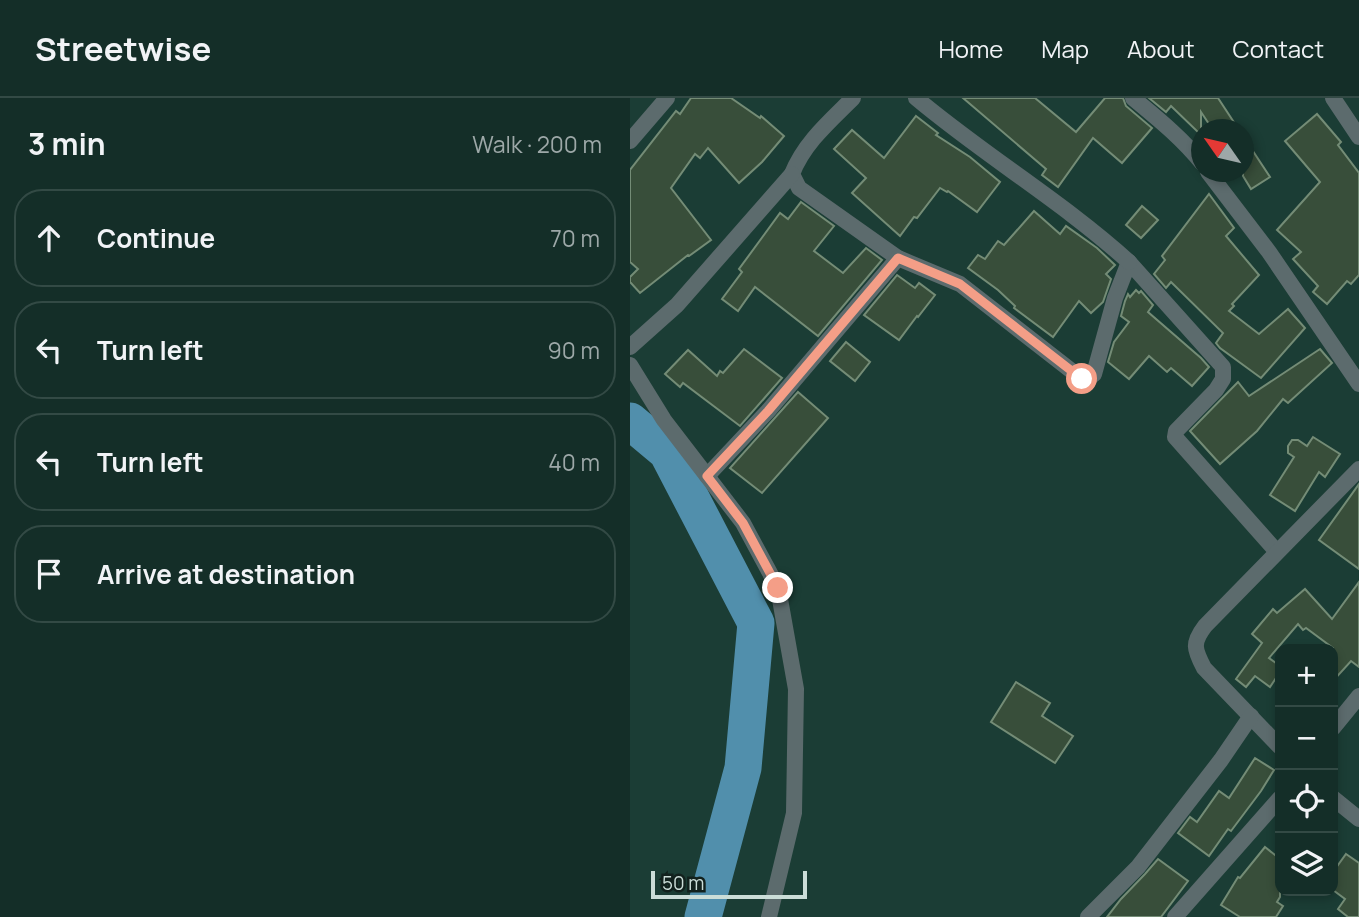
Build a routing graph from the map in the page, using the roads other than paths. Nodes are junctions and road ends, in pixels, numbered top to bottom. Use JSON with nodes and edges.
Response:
{"nodes":[{"id":1,"x":667,"y":98,"type":"edge"},
{"id":2,"x":853,"y":98,"type":"edge"},
{"id":3,"x":916,"y":98,"type":"edge"},
{"id":4,"x":1133,"y":98,"type":"edge"},
{"id":5,"x":1333,"y":98,"type":"edge"},
{"id":6,"x":1359,"y":137,"type":"edge"},
{"id":7,"x":630,"y":141,"type":"edge"},
{"id":8,"x":1191,"y":149,"type":"edge"},
{"id":9,"x":792,"y":174,"type":"junction"},
{"id":10,"x":1216,"y":182,"type":"edge"},
{"id":11,"x":898,"y":258,"type":"junction"},
{"id":12,"x":1129,"y":262,"type":"junction"},
{"id":13,"x":630,"y":347,"type":"edge"},
{"id":14,"x":630,"y":365,"type":"edge"},
{"id":15,"x":1359,"y":384,"type":"edge"},
{"id":16,"x":1359,"y":469,"type":"edge"},
{"id":17,"x":707,"y":476,"type":"junction"},
{"id":18,"x":1277,"y":552,"type":"junction"},
{"id":19,"x":1359,"y":696,"type":"edge"},
{"id":20,"x":1251,"y":716,"type":"junction"},
{"id":21,"x":1338,"y":722,"type":"edge"},
{"id":22,"x":1275,"y":742,"type":"edge"},
{"id":23,"x":1338,"y":802,"type":"edge"},
{"id":24,"x":1275,"y":804,"type":"edge"},
{"id":25,"x":1359,"y":819,"type":"edge"},
{"id":26,"x":769,"y":917,"type":"edge"},
{"id":27,"x":1088,"y":917,"type":"edge"},
{"id":28,"x":1175,"y":917,"type":"edge"}],
"edges":[{"from":1,"to":7,"type":"street"},
{"from":2,"to":9,"type":"street"},
{"from":3,"to":12,"type":"street"},
{"from":4,"to":8,"type":"street"},
{"from":5,"to":6,"type":"street"},
{"from":9,"to":11,"type":"street"},
{"from":9,"to":13,"type":"street"},
{"from":10,"to":15,"type":"street"},
{"from":11,"to":12,"type":"street"},
{"from":11,"to":17,"type":"street"},
{"from":12,"to":18,"type":"street"},
{"from":14,"to":17,"type":"street"},
{"from":16,"to":18,"type":"street"},
{"from":17,"to":26,"type":"street"},
{"from":18,"to":20,"type":"street"},
{"from":19,"to":21,"type":"street"},
{"from":20,"to":22,"type":"street"},
{"from":20,"to":27,"type":"street"},
{"from":23,"to":25,"type":"street"},
{"from":24,"to":28,"type":"street"}]}
